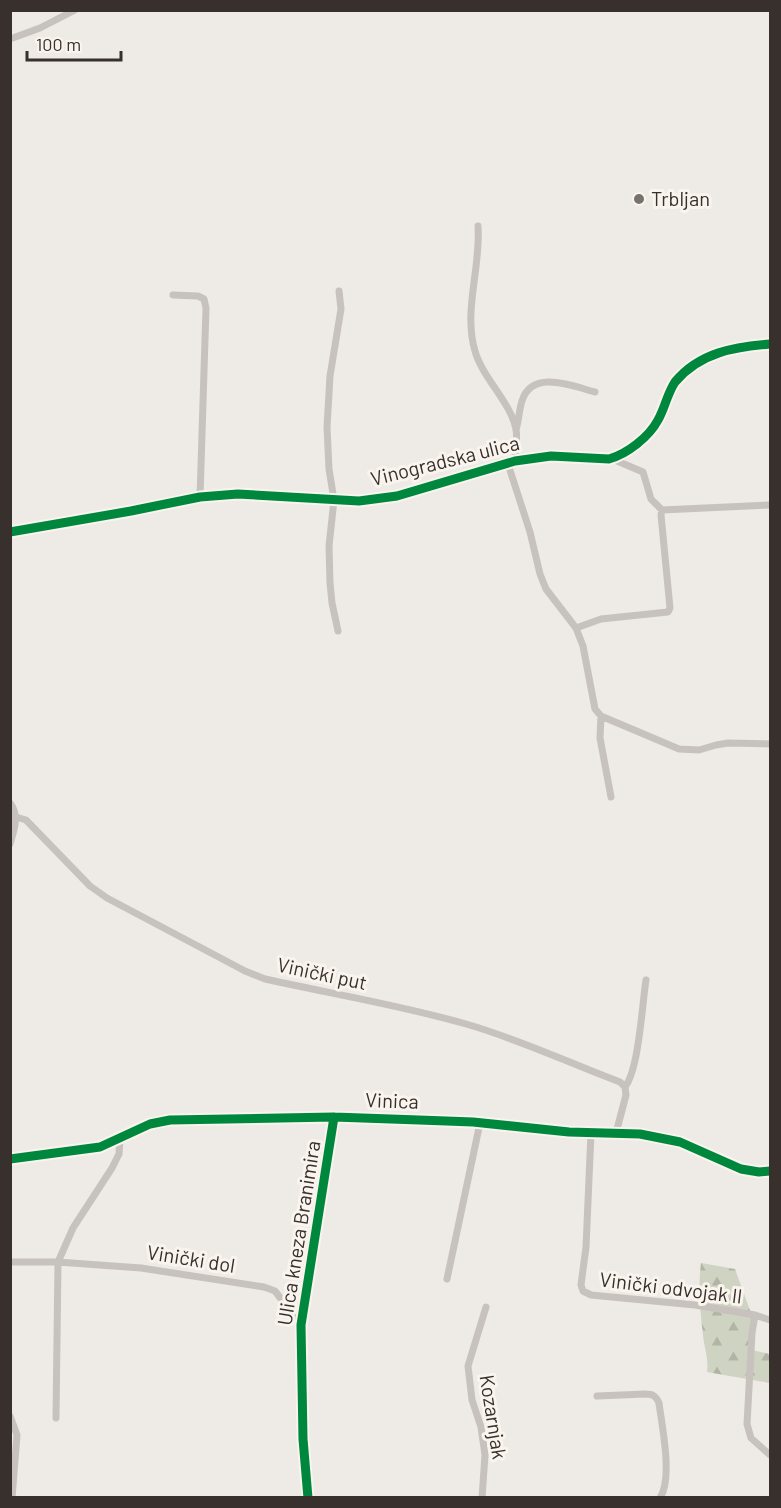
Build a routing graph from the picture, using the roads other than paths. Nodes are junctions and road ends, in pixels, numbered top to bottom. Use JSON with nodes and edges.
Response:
{"nodes":[{"id":1,"x":75,"y":10,"type":"edge"},
{"id":2,"x":10,"y":39,"type":"edge"},
{"id":3,"x":478,"y":226,"type":"dead end"},
{"id":4,"x":339,"y":291,"type":"dead end"},
{"id":5,"x":172,"y":295,"type":"dead end"},
{"id":6,"x":771,"y":345,"type":"edge"},
{"id":7,"x":595,"y":392,"type":"dead end"},
{"id":8,"x":516,"y":430,"type":"junction"},
{"id":9,"x":614,"y":458,"type":"junction"},
{"id":10,"x":512,"y":462,"type":"junction"},
{"id":11,"x":200,"y":497,"type":"junction"},
{"id":12,"x":334,"y":500,"type":"junction"},
{"id":13,"x":771,"y":505,"type":"edge"},
{"id":14,"x":662,"y":510,"type":"junction"},
{"id":15,"x":10,"y":532,"type":"edge"},
{"id":16,"x":576,"y":628,"type":"junction"},
{"id":17,"x":338,"y":631,"type":"dead end"},
{"id":18,"x":601,"y":716,"type":"junction"},
{"id":19,"x":771,"y":744,"type":"edge"},
{"id":20,"x":611,"y":797,"type":"dead end"},
{"id":21,"x":10,"y":803,"type":"edge"},
{"id":22,"x":16,"y":817,"type":"junction"},
{"id":23,"x":10,"y":844,"type":"edge"},
{"id":24,"x":645,"y":981,"type":"dead end"},
{"id":25,"x":625,"y":1087,"type":"junction"},
{"id":26,"x":334,"y":1117,"type":"junction"},
{"id":27,"x":480,"y":1123,"type":"junction"},
{"id":28,"x":591,"y":1133,"type":"junction"},
{"id":29,"x":616,"y":1133,"type":"junction"},
{"id":30,"x":120,"y":1138,"type":"junction"},
{"id":31,"x":10,"y":1159,"type":"edge"},
{"id":32,"x":771,"y":1172,"type":"edge"},
{"id":33,"x":10,"y":1262,"type":"edge"},
{"id":34,"x":58,"y":1262,"type":"junction"},
{"id":35,"x":447,"y":1279,"type":"dead end"},
{"id":36,"x":486,"y":1307,"type":"dead end"},
{"id":37,"x":755,"y":1315,"type":"junction"},
{"id":38,"x":771,"y":1320,"type":"edge"},
{"id":39,"x":301,"y":1325,"type":"junction"},
{"id":40,"x":597,"y":1396,"type":"dead end"},
{"id":41,"x":10,"y":1416,"type":"edge"},
{"id":42,"x":56,"y":1418,"type":"dead end"},
{"id":43,"x":771,"y":1455,"type":"edge"},
{"id":44,"x":12,"y":1497,"type":"edge"},
{"id":45,"x":308,"y":1497,"type":"edge"},
{"id":46,"x":482,"y":1497,"type":"edge"},
{"id":47,"x":660,"y":1497,"type":"edge"}],
"edges":[{"from":1,"to":2,"type":"street"},
{"from":3,"to":8,"type":"street"},
{"from":4,"to":12,"type":"street"},
{"from":5,"to":11,"type":"street"},
{"from":6,"to":9,"type":"street"},
{"from":7,"to":8,"type":"street"},
{"from":8,"to":10,"type":"street"},
{"from":9,"to":10,"type":"street","name":"Vinogradska ulica"},
{"from":9,"to":14,"type":"street"},
{"from":10,"to":12,"type":"street","name":"Vinogradska ulica"},
{"from":10,"to":16,"type":"street"},
{"from":11,"to":12,"type":"street","name":"Vinogradska ulica"},
{"from":11,"to":15,"type":"street","name":"Vinogradska ulica"},
{"from":12,"to":17,"type":"street"},
{"from":13,"to":14,"type":"street"},
{"from":14,"to":16,"type":"street"},
{"from":16,"to":18,"type":"street"},
{"from":18,"to":19,"type":"street"},
{"from":18,"to":20,"type":"street"},
{"from":21,"to":22,"type":"street"},
{"from":22,"to":23,"type":"street"},
{"from":22,"to":25,"type":"street","name":"Vinički put"},
{"from":24,"to":25,"type":"street"},
{"from":25,"to":29,"type":"street"},
{"from":26,"to":27,"type":"street","name":"Vinica"},
{"from":26,"to":30,"type":"street","name":"Vinica"},
{"from":26,"to":39,"type":"street","name":"Ulica kneza Branimira"},
{"from":27,"to":28,"type":"street","name":"Vinica"},
{"from":27,"to":35,"type":"street"},
{"from":28,"to":29,"type":"street","name":"Vinica"},
{"from":28,"to":37,"type":"street","name":"Vinički odvojak II"},
{"from":29,"to":32,"type":"street","name":"Vinica"},
{"from":30,"to":31,"type":"street","name":"Vinica"},
{"from":30,"to":34,"type":"street"},
{"from":33,"to":34,"type":"street","name":"Vinički dol"},
{"from":34,"to":39,"type":"street","name":"Vinički dol"},
{"from":34,"to":42,"type":"street"},
{"from":36,"to":46,"type":"street","name":"Kozarnjak"},
{"from":37,"to":38,"type":"street","name":"Vinički odvojak II"},
{"from":37,"to":43,"type":"street"},
{"from":39,"to":45,"type":"street","name":"Ulica kneza Branimira"},
{"from":40,"to":47,"type":"street"},
{"from":41,"to":44,"type":"street"}]}
